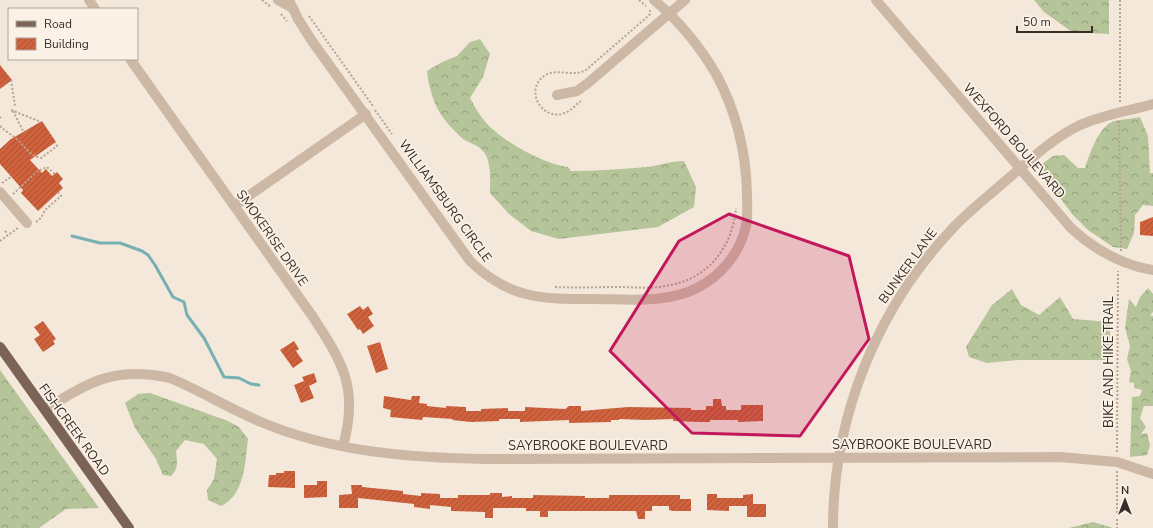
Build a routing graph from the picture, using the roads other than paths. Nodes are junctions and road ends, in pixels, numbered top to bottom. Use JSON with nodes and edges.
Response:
{"nodes":[{"id":1,"x":278,"y":0,"type":"edge"},
{"id":2,"x":654,"y":0,"type":"edge"},
{"id":3,"x":685,"y":0,"type":"edge"},
{"id":4,"x":876,"y":0,"type":"edge"},
{"id":5,"x":290,"y":3,"type":"edge"},
{"id":6,"x":670,"y":13,"type":"junction"},
{"id":7,"x":131,"y":60,"type":"edge"},
{"id":8,"x":557,"y":95,"type":"dead end"},
{"id":9,"x":1153,"y":104,"type":"edge"},
{"id":10,"x":366,"y":114,"type":"junction"},
{"id":11,"x":1020,"y":168,"type":"junction"},
{"id":12,"x":3,"y":196,"type":"edge"},
{"id":13,"x":234,"y":206,"type":"junction"},
{"id":14,"x":29,"y":225,"type":"road end"},
{"id":15,"x":1153,"y":270,"type":"edge"},
{"id":16,"x":0,"y":347,"type":"edge"},
{"id":17,"x":45,"y":410,"type":"junction"},
{"id":18,"x":343,"y":446,"type":"junction"},
{"id":19,"x":838,"y":458,"type":"junction"},
{"id":20,"x":1153,"y":474,"type":"edge"},
{"id":21,"x":129,"y":528,"type":"edge"},
{"id":22,"x":833,"y":528,"type":"edge"}],
"edges":[{"from":1,"to":5,"type":"street"},
{"from":2,"to":6,"type":"street","name":"WILLIAMSBURG CIRCLE"},
{"from":3,"to":6,"type":"street"},
{"from":4,"to":11,"type":"street","name":"WEXFORD BOULEVARD"},
{"from":5,"to":10,"type":"street","name":"WILLIAMSBURG CIRCLE"},
{"from":6,"to":8,"type":"street"},
{"from":6,"to":10,"type":"street","name":"WILLIAMSBURG CIRCLE"},
{"from":7,"to":13,"type":"street","name":"SMOKERISE DRIVE"},
{"from":9,"to":11,"type":"street","name":"BUNKER LANE"},
{"from":10,"to":13,"type":"street"},
{"from":11,"to":15,"type":"street","name":"WEXFORD BOULEVARD"},
{"from":11,"to":19,"type":"street","name":"BUNKER LANE"},
{"from":12,"to":14,"type":"street"},
{"from":13,"to":18,"type":"street","name":"SMOKERISE DRIVE"},
{"from":16,"to":17,"type":"main road","name":"FISHCREEK ROAD"},
{"from":17,"to":18,"type":"street","name":"SAYBROOKE BOULEVARD"},
{"from":17,"to":21,"type":"main road","name":"FISHCREEK ROAD"},
{"from":18,"to":19,"type":"street","name":"SAYBROOKE BOULEVARD"},
{"from":19,"to":20,"type":"street","name":"SAYBROOKE BOULEVARD"},
{"from":19,"to":22,"type":"street","name":"BUNKER LANE"}]}
